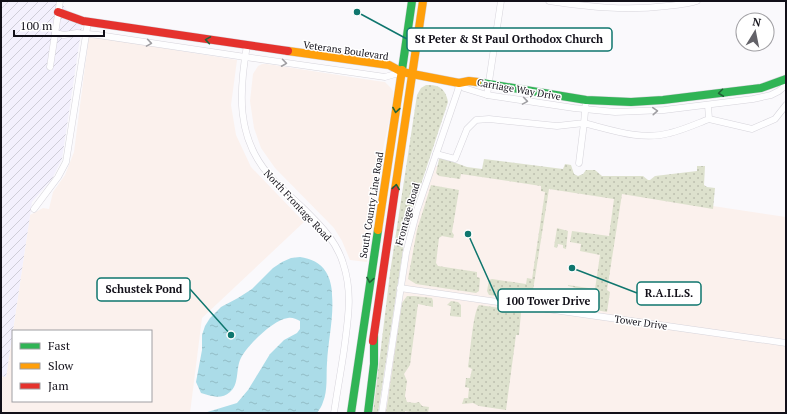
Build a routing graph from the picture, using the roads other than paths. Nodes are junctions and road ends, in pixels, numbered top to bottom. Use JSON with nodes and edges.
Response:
{"nodes":[{"id":1,"x":60,"y":1,"type":"edge"},
{"id":2,"x":412,"y":1,"type":"edge"},
{"id":3,"x":423,"y":1,"type":"edge"},
{"id":4,"x":501,"y":1,"type":"edge"},
{"id":5,"x":549,"y":1,"type":"edge"},
{"id":6,"x":697,"y":1,"type":"edge"},
{"id":7,"x":58,"y":12,"type":"junction"},
{"id":8,"x":88,"y":22,"type":"junction"},
{"id":9,"x":55,"y":33,"type":"junction"},
{"id":10,"x":86,"y":34,"type":"junction"},
{"id":11,"x":247,"y":45,"type":"junction"},
{"id":12,"x":245,"y":57,"type":"junction"},
{"id":13,"x":50,"y":67,"type":"dead end"},
{"id":14,"x":402,"y":72,"type":"junction"},
{"id":15,"x":413,"y":73,"type":"junction"},
{"id":16,"x":786,"y":79,"type":"edge"},
{"id":17,"x":459,"y":82,"type":"junction"},
{"id":18,"x":489,"y":85,"type":"junction"},
{"id":19,"x":786,"y":85,"type":"edge"},
{"id":20,"x":741,"y":90,"type":"junction"},
{"id":21,"x":487,"y":95,"type":"junction"},
{"id":22,"x":586,"y":100,"type":"junction"},
{"id":23,"x":742,"y":101,"type":"junction"},
{"id":24,"x":631,"y":102,"type":"junction"},
{"id":25,"x":708,"y":105,"type":"junction"},
{"id":26,"x":786,"y":105,"type":"edge"},
{"id":27,"x":586,"y":109,"type":"junction"},
{"id":28,"x":631,"y":111,"type":"junction"},
{"id":29,"x":709,"y":119,"type":"junction"},
{"id":30,"x":584,"y":123,"type":"junction"},
{"id":31,"x":436,"y":154,"type":"junction"},
{"id":32,"x":579,"y":163,"type":"dead end"},
{"id":33,"x":34,"y":209,"type":"dead end"},
{"id":34,"x":400,"y":288,"type":"junction"},
{"id":35,"x":374,"y":337,"type":"junction"},
{"id":36,"x":786,"y":343,"type":"edge"},
{"id":37,"x":334,"y":413,"type":"edge"},
{"id":38,"x":351,"y":413,"type":"edge"},
{"id":39,"x":362,"y":413,"type":"edge"},
{"id":40,"x":368,"y":413,"type":"edge"},
{"id":41,"x":382,"y":413,"type":"edge"}],
"edges":[{"from":1,"to":7,"type":"street"},
{"from":2,"to":14,"type":"main road","name":"South County Line Road"},
{"from":3,"to":15,"type":"main road"},
{"from":4,"to":18,"type":"street"},
{"from":5,"to":6,"type":"street"},
{"from":7,"to":8,"type":"main road","name":"Veterans Boulevard"},
{"from":7,"to":9,"type":"street"},
{"from":8,"to":10,"type":"street"},
{"from":11,"to":8,"type":"main road","name":"Veterans Boulevard","one_way":true},
{"from":9,"to":10,"type":"street","name":"Veterans Boulevard"},
{"from":9,"to":13,"type":"street"},
{"from":10,"to":12,"type":"street","name":"Veterans Boulevard","one_way":true},
{"from":10,"to":33,"type":"street"},
{"from":11,"to":12,"type":"street","name":"North Frontage Road"},
{"from":11,"to":14,"type":"main road","name":"Veterans Boulevard"},
{"from":12,"to":14,"type":"street","name":"Veterans Boulevard","one_way":true},
{"from":12,"to":37,"type":"street","name":"North Frontage Road"},
{"from":14,"to":15,"type":"main road"},
{"from":14,"to":38,"type":"main road","name":"South County Line Road","one_way":true},
{"from":15,"to":17,"type":"main road"},
{"from":35,"to":15,"type":"main road","one_way":true},
{"from":16,"to":20,"type":"main road","name":"Carriage Way Drive"},
{"from":17,"to":18,"type":"main road","name":"Carriage Way Drive"},
{"from":17,"to":21,"type":"street","name":"Carriage Way Drive"},
{"from":17,"to":31,"type":"street","name":"Frontage Road"},
{"from":18,"to":21,"type":"street"},
{"from":18,"to":22,"type":"main road","name":"Carriage Way Drive"},
{"from":19,"to":23,"type":"street","name":"Carriage Way Drive"},
{"from":20,"to":23,"type":"street"},
{"from":20,"to":24,"type":"main road","name":"Carriage Way Drive","one_way":true},
{"from":21,"to":27,"type":"street","name":"Carriage Way Drive","one_way":true},
{"from":22,"to":24,"type":"main road","name":"Carriage Way Drive"},
{"from":22,"to":27,"type":"street"},
{"from":23,"to":25,"type":"street","name":"Carriage Way Drive"},
{"from":24,"to":28,"type":"street"},
{"from":28,"to":25,"type":"street","name":"Carriage Way Drive","one_way":true},
{"from":25,"to":29,"type":"street"},
{"from":26,"to":29,"type":"street"},
{"from":27,"to":28,"type":"street","name":"Carriage Way Drive"},
{"from":27,"to":30,"type":"street"},
{"from":29,"to":30,"type":"street"},
{"from":30,"to":31,"type":"street"},
{"from":30,"to":32,"type":"street"},
{"from":31,"to":34,"type":"street","name":"Frontage Road"},
{"from":34,"to":36,"type":"street","name":"Tower Drive"},
{"from":34,"to":41,"type":"street","name":"Frontage Road"},
{"from":35,"to":39,"type":"main road"},
{"from":35,"to":40,"type":"main road"}]}
